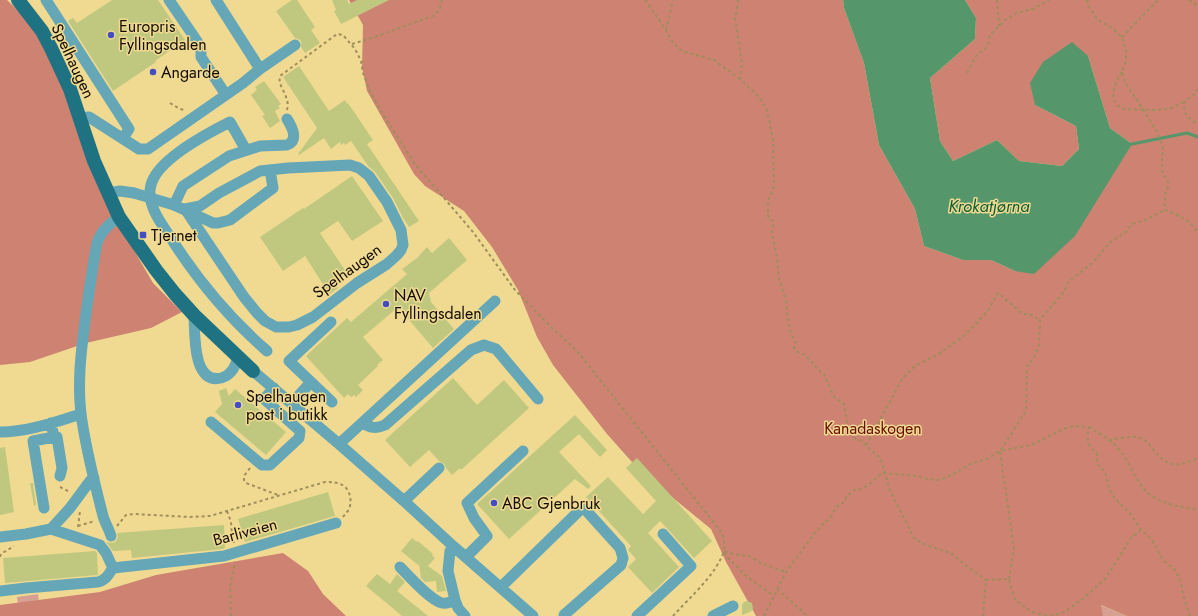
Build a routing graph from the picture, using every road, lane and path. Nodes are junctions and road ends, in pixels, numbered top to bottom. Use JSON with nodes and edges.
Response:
{"nodes":[{"id":1,"x":18,"y":0,"type":"edge"},
{"id":2,"x":46,"y":0,"type":"edge"},
{"id":3,"x":169,"y":0,"type":"edge"},
{"id":4,"x":216,"y":0,"type":"edge"},
{"id":5,"x":442,"y":0,"type":"edge"},
{"id":6,"x":645,"y":0,"type":"edge"},
{"id":7,"x":673,"y":0,"type":"edge"},
{"id":8,"x":738,"y":0,"type":"edge"},
{"id":9,"x":997,"y":0,"type":"edge"},
{"id":10,"x":1049,"y":0,"type":"edge"},
{"id":11,"x":1087,"y":0,"type":"edge"},
{"id":12,"x":1158,"y":0,"type":"edge"},
{"id":13,"x":1189,"y":0,"type":"edge"},
{"id":14,"x":1198,"y":6,"type":"edge"},
{"id":15,"x":999,"y":26,"type":"junction"},
{"id":16,"x":666,"y":30,"type":"junction"},
{"id":17,"x":1122,"y":37,"type":"junction"},
{"id":18,"x":352,"y":44,"type":"junction"},
{"id":19,"x":295,"y":45,"type":"dead end"},
{"id":20,"x":260,"y":68,"type":"junction"},
{"id":21,"x":1122,"y":72,"type":"junction"},
{"id":22,"x":967,"y":73,"type":"dead end"},
{"id":23,"x":740,"y":79,"type":"junction"},
{"id":24,"x":1198,"y":89,"type":"edge"},
{"id":25,"x":226,"y":95,"type":"junction"},
{"id":26,"x":1184,"y":102,"type":"junction"},
{"id":27,"x":170,"y":103,"type":"dead end"},
{"id":28,"x":190,"y":111,"type":"dead end"},
{"id":29,"x":1144,"y":111,"type":"junction"},
{"id":30,"x":80,"y":118,"type":"junction"},
{"id":31,"x":288,"y":119,"type":"joint"},
{"id":32,"x":1198,"y":124,"type":"edge"},
{"id":33,"x":122,"y":138,"type":"junction"},
{"id":34,"x":246,"y":150,"type":"junction"},
{"id":35,"x":270,"y":170,"type":"junction"},
{"id":36,"x":108,"y":193,"type":"junction"},
{"id":37,"x":174,"y":205,"type":"junction"},
{"id":38,"x":185,"y":209,"type":"junction"},
{"id":39,"x":1165,"y":210,"type":"junction"},
{"id":40,"x":119,"y":217,"type":"junction"},
{"id":41,"x":1198,"y":233,"type":"edge"},
{"id":42,"x":495,"y":301,"type":"dead end"},
{"id":43,"x":194,"y":314,"type":"junction"},
{"id":44,"x":1040,"y":320,"type":"junction"},
{"id":45,"x":331,"y":322,"type":"dead end"},
{"id":46,"x":267,"y":351,"type":"dead end"},
{"id":47,"x":238,"y":356,"type":"junction"},
{"id":48,"x":254,"y":371,"type":"joint"},
{"id":49,"x":311,"y":382,"type":"junction"},
{"id":50,"x":274,"y":388,"type":"junction"},
{"id":51,"x":538,"y":399,"type":"dead end"},
{"id":52,"x":332,"y":402,"type":"dead end"},
{"id":53,"x":292,"y":403,"type":"junction"},
{"id":54,"x":81,"y":414,"type":"junction"},
{"id":55,"x":211,"y":422,"type":"dead end"},
{"id":56,"x":51,"y":423,"type":"junction"},
{"id":57,"x":362,"y":423,"type":"junction"},
{"id":58,"x":1088,"y":427,"type":"junction"},
{"id":59,"x":0,"y":432,"type":"edge"},
{"id":60,"x":54,"y":437,"type":"junction"},
{"id":61,"x":1109,"y":440,"type":"junction"},
{"id":62,"x":339,"y":444,"type":"junction"},
{"id":63,"x":866,"y":445,"type":"junction"},
{"id":64,"x":1000,"y":450,"type":"junction"},
{"id":65,"x":523,"y":451,"type":"dead end"},
{"id":66,"x":1198,"y":458,"type":"edge"},
{"id":67,"x":256,"y":460,"type":"junction"},
{"id":68,"x":439,"y":468,"type":"dead end"},
{"id":69,"x":885,"y":474,"type":"junction"},
{"id":70,"x":60,"y":476,"type":"dead end"},
{"id":71,"x":94,"y":478,"type":"junction"},
{"id":72,"x":280,"y":496,"type":"junction"},
{"id":73,"x":77,"y":498,"type":"junction"},
{"id":74,"x":404,"y":501,"type":"junction"},
{"id":75,"x":44,"y":508,"type":"dead end"},
{"id":76,"x":1198,"y":510,"type":"edge"},
{"id":77,"x":227,"y":511,"type":"junction"},
{"id":78,"x":336,"y":523,"type":"joint"},
{"id":79,"x":78,"y":526,"type":"junction"},
{"id":80,"x":108,"y":528,"type":"junction"},
{"id":81,"x":51,"y":529,"type":"junction"},
{"id":82,"x":1141,"y":530,"type":"junction"},
{"id":83,"x":663,"y":534,"type":"dead end"},
{"id":84,"x":0,"y":537,"type":"edge"},
{"id":85,"x":79,"y":538,"type":"junction"},
{"id":86,"x":233,"y":540,"type":"dead end"},
{"id":87,"x":453,"y":546,"type":"junction"},
{"id":88,"x":724,"y":551,"type":"junction"},
{"id":89,"x":237,"y":553,"type":"junction"},
{"id":90,"x":466,"y":557,"type":"junction"},
{"id":91,"x":400,"y":566,"type":"dead end"},
{"id":92,"x":113,"y":568,"type":"junction"},
{"id":93,"x":786,"y":572,"type":"junction"},
{"id":94,"x":1008,"y":579,"type":"junction"},
{"id":95,"x":986,"y":580,"type":"junction"},
{"id":96,"x":501,"y":587,"type":"junction"},
{"id":97,"x":777,"y":590,"type":"junction"},
{"id":98,"x":0,"y":592,"type":"edge"},
{"id":99,"x":774,"y":596,"type":"junction"},
{"id":100,"x":455,"y":600,"type":"junction"},
{"id":101,"x":733,"y":606,"type":"dead end"},
{"id":102,"x":231,"y":616,"type":"edge"},
{"id":103,"x":465,"y":616,"type":"edge"},
{"id":104,"x":533,"y":616,"type":"edge"},
{"id":105,"x":564,"y":616,"type":"edge"},
{"id":106,"x":636,"y":616,"type":"edge"},
{"id":107,"x":673,"y":616,"type":"edge"},
{"id":108,"x":713,"y":616,"type":"edge"},
{"id":109,"x":764,"y":616,"type":"edge"},
{"id":110,"x":808,"y":616,"type":"edge"},
{"id":111,"x":983,"y":616,"type":"edge"},
{"id":112,"x":1049,"y":616,"type":"edge"},
{"id":113,"x":1190,"y":616,"type":"edge"}],
"edges":[{"from":1,"to":30,"type":"main road","name":"Spelhaugen"},
{"from":2,"to":33,"type":"street"},
{"from":3,"to":25,"type":"street"},
{"from":4,"to":20,"type":"street"},
{"from":5,"to":18,"type":"path"},
{"from":6,"to":16,"type":"path"},
{"from":7,"to":16,"type":"path"},
{"from":8,"to":23,"type":"path"},
{"from":9,"to":15,"type":"path"},
{"from":10,"to":15,"type":"path"},
{"from":11,"to":17,"type":"path"},
{"from":12,"to":17,"type":"path"},
{"from":13,"to":14,"type":"path"},
{"from":15,"to":22,"type":"path"},
{"from":16,"to":23,"type":"path"},
{"from":17,"to":21,"type":"path"},
{"from":18,"to":31,"type":"path"},
{"from":18,"to":88,"type":"path"},
{"from":19,"to":20,"type":"street","name":"Spelhaugen"},
{"from":20,"to":25,"type":"street","name":"Spelhaugen"},
{"from":21,"to":29,"type":"path"},
{"from":21,"to":29,"type":"path"},
{"from":23,"to":63,"type":"path"},
{"from":24,"to":26,"type":"path"},
{"from":25,"to":33,"type":"street","name":"Spelhaugen"},
{"from":26,"to":29,"type":"path"},
{"from":26,"to":32,"type":"path"},
{"from":27,"to":28,"type":"path"},
{"from":29,"to":39,"type":"path"},
{"from":30,"to":33,"type":"street","name":"Spelhaugen"},
{"from":30,"to":36,"type":"main road","name":"Spelhaugen"},
{"from":31,"to":34,"type":"street"},
{"from":34,"to":37,"type":"street"},
{"from":34,"to":46,"type":"street"},
{"from":35,"to":38,"type":"street","name":"Spelhaugen"},
{"from":35,"to":38,"type":"street"},
{"from":35,"to":38,"type":"street","name":"Spelhaugen"},
{"from":36,"to":37,"type":"street","bridge":true},
{"from":36,"to":40,"type":"main road","name":"Spelhaugen"},
{"from":37,"to":38,"type":"street"},
{"from":39,"to":41,"type":"path"},
{"from":39,"to":44,"type":"path"},
{"from":40,"to":43,"type":"main road","name":"Spelhaugen"},
{"from":40,"to":54,"type":"street"},
{"from":42,"to":57,"type":"street"},
{"from":43,"to":47,"type":"main road","name":"Spelhaugen"},
{"from":43,"to":47,"type":"street"},
{"from":44,"to":63,"type":"path"},
{"from":44,"to":64,"type":"path"},
{"from":45,"to":49,"type":"street"},
{"from":47,"to":48,"type":"main road","name":"Spelhaugen"},
{"from":48,"to":50,"type":"street","name":"Spelhaugen"},
{"from":49,"to":52,"type":"street"},
{"from":49,"to":53,"type":"street"},
{"from":50,"to":53,"type":"street","name":"Spelhaugen"},
{"from":50,"to":67,"type":"street"},
{"from":51,"to":57,"type":"street"},
{"from":53,"to":62,"type":"street","name":"Spelhaugen"},
{"from":54,"to":56,"type":"street"},
{"from":54,"to":71,"type":"street"},
{"from":55,"to":67,"type":"street"},
{"from":56,"to":59,"type":"street"},
{"from":56,"to":60,"type":"street"},
{"from":57,"to":62,"type":"street"},
{"from":58,"to":61,"type":"path"},
{"from":58,"to":64,"type":"path"},
{"from":58,"to":82,"type":"path"},
{"from":60,"to":70,"type":"street"},
{"from":60,"to":75,"type":"street"},
{"from":61,"to":66,"type":"path"},
{"from":61,"to":76,"type":"path"},
{"from":62,"to":74,"type":"street","name":"Spelhaugen"},
{"from":63,"to":69,"type":"path"},
{"from":64,"to":69,"type":"path"},
{"from":64,"to":94,"type":"path"},
{"from":65,"to":90,"type":"street"},
{"from":67,"to":72,"type":"path"},
{"from":68,"to":74,"type":"street"},
{"from":69,"to":93,"type":"path"},
{"from":69,"to":95,"type":"path"},
{"from":71,"to":73,"type":"street"},
{"from":71,"to":80,"type":"street"},
{"from":72,"to":77,"type":"path"},
{"from":72,"to":78,"type":"path"},
{"from":73,"to":79,"type":"path"},
{"from":73,"to":81,"type":"street"},
{"from":74,"to":87,"type":"street","name":"Spelhaugen"},
{"from":77,"to":80,"type":"path"},
{"from":77,"to":86,"type":"path"},
{"from":78,"to":89,"type":"street","name":"Barliveien"},
{"from":79,"to":80,"type":"path"},
{"from":79,"to":85,"type":"path"},
{"from":81,"to":84,"type":"street"},
{"from":81,"to":85,"type":"street"},
{"from":82,"to":112,"type":"path"},
{"from":82,"to":113,"type":"path"},
{"from":83,"to":106,"type":"street"},
{"from":85,"to":92,"type":"street"},
{"from":87,"to":90,"type":"street","name":"Spelhaugen"},
{"from":87,"to":100,"type":"street"},
{"from":88,"to":93,"type":"path"},
{"from":88,"to":99,"type":"path"},
{"from":88,"to":107,"type":"path"},
{"from":89,"to":92,"type":"street","name":"Barliveien"},
{"from":89,"to":102,"type":"path"},
{"from":90,"to":96,"type":"street","name":"Spelhaugen"},
{"from":91,"to":100,"type":"street"},
{"from":92,"to":98,"type":"street"},
{"from":93,"to":97,"type":"path"},
{"from":94,"to":95,"type":"path"},
{"from":94,"to":112,"type":"path"},
{"from":95,"to":111,"type":"path"},
{"from":96,"to":104,"type":"street","name":"Spelhaugen"},
{"from":96,"to":105,"type":"street"},
{"from":97,"to":99,"type":"path"},
{"from":97,"to":110,"type":"path"},
{"from":99,"to":109,"type":"path"},
{"from":100,"to":103,"type":"street"},
{"from":101,"to":108,"type":"street"}]}
